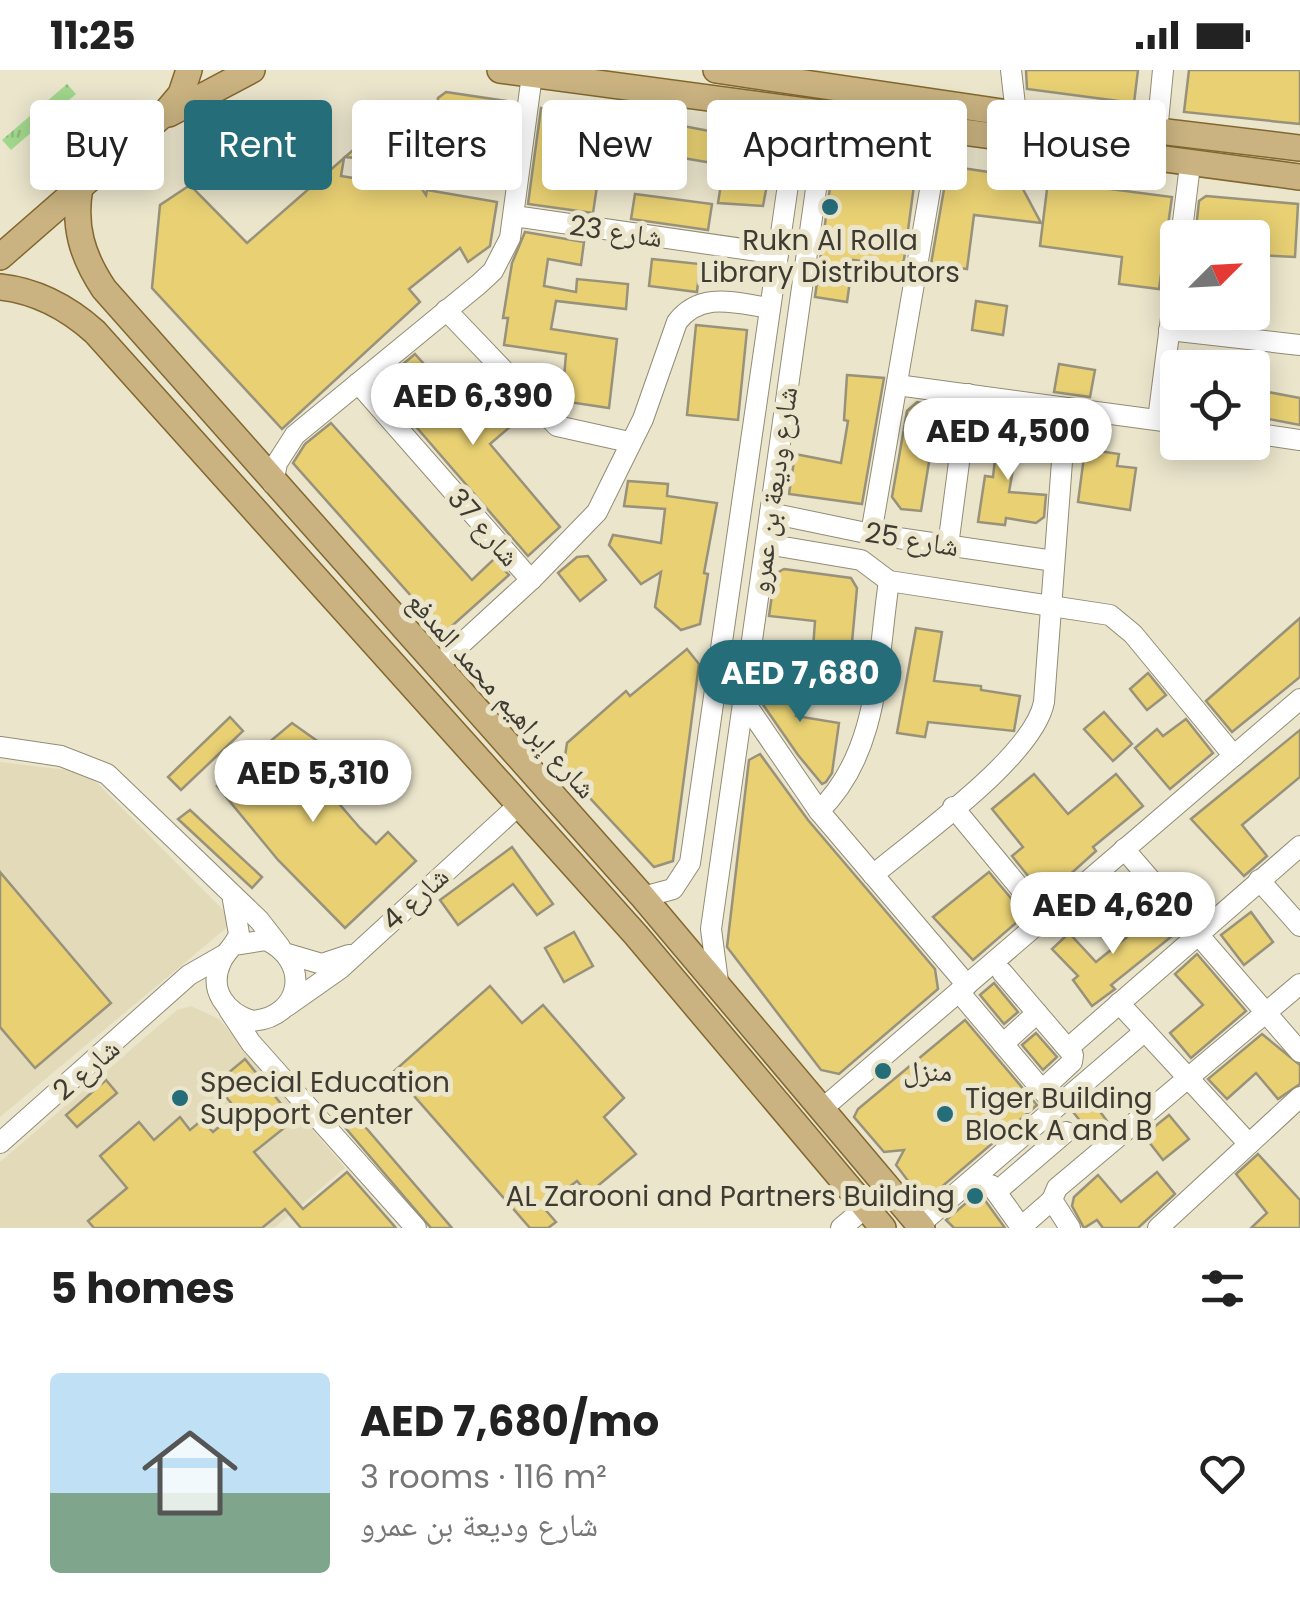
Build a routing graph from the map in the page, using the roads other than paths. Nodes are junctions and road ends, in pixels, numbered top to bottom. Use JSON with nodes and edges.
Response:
{"nodes":[{"id":1,"x":189,"y":70,"type":"edge"},
{"id":2,"x":252,"y":70,"type":"edge"},
{"id":3,"x":500,"y":70,"type":"edge"},
{"id":4,"x":716,"y":70,"type":"edge"},
{"id":5,"x":1010,"y":70,"type":"edge"},
{"id":6,"x":1163,"y":70,"type":"edge"},
{"id":7,"x":532,"y":74,"type":"junction"},
{"id":8,"x":860,"y":92,"type":"junction"},
{"id":9,"x":717,"y":100,"type":"edge"},
{"id":10,"x":770,"y":100,"type":"edge"},
{"id":11,"x":1014,"y":100,"type":"edge"},
{"id":12,"x":1160,"y":100,"type":"edge"},
{"id":13,"x":987,"y":110,"type":"edge"},
{"id":14,"x":164,"y":112,"type":"edge"},
{"id":15,"x":164,"y":117,"type":"edge"},
{"id":16,"x":1166,"y":133,"type":"edge"},
{"id":17,"x":967,"y":136,"type":"edge"},
{"id":18,"x":1300,"y":148,"type":"edge"},
{"id":19,"x":1190,"y":165,"type":"junction"},
{"id":20,"x":1300,"y":177,"type":"edge"},
{"id":21,"x":75,"y":190,"type":"edge"},
{"id":22,"x":80,"y":190,"type":"edge"},
{"id":23,"x":786,"y":190,"type":"edge"},
{"id":24,"x":816,"y":190,"type":"edge"},
{"id":25,"x":930,"y":190,"type":"edge"},
{"id":26,"x":784,"y":211,"type":"junction"},
{"id":27,"x":514,"y":216,"type":"junction"},
{"id":28,"x":1183,"y":220,"type":"edge"},
{"id":29,"x":778,"y":254,"type":"junction"},
{"id":30,"x":0,"y":257,"type":"edge"},
{"id":31,"x":0,"y":287,"type":"edge"},
{"id":32,"x":770,"y":308,"type":"junction"},
{"id":33,"x":446,"y":310,"type":"junction"},
{"id":34,"x":798,"y":319,"type":"junction"},
{"id":35,"x":1169,"y":330,"type":"joint"},
{"id":36,"x":1300,"y":344,"type":"edge"},
{"id":37,"x":1169,"y":350,"type":"edge"},
{"id":38,"x":358,"y":383,"type":"junction"},
{"id":39,"x":897,"y":385,"type":"junction"},
{"id":40,"x":968,"y":394,"type":"junction"},
{"id":41,"x":1066,"y":408,"type":"junction"},
{"id":42,"x":1160,"y":420,"type":"edge"},
{"id":43,"x":1270,"y":436,"type":"edge"},
{"id":44,"x":1300,"y":440,"type":"edge"},
{"id":45,"x":629,"y":442,"type":"junction"},
{"id":46,"x":273,"y":484,"type":"junction"},
{"id":47,"x":770,"y":513,"type":"junction"},
{"id":48,"x":871,"y":534,"type":"junction"},
{"id":49,"x":766,"y":544,"type":"junction"},
{"id":50,"x":948,"y":546,"type":"junction"},
{"id":51,"x":1054,"y":561,"type":"junction"},
{"id":52,"x":531,"y":580,"type":"junction"},
{"id":53,"x":889,"y":581,"type":"junction"},
{"id":54,"x":1052,"y":602,"type":"junction"},
{"id":55,"x":436,"y":667,"type":"junction"},
{"id":56,"x":743,"y":700,"type":"junction"},
{"id":57,"x":1298,"y":704,"type":"edge"},
{"id":58,"x":438,"y":713,"type":"junction"},
{"id":59,"x":707,"y":735,"type":"junction"},
{"id":60,"x":0,"y":747,"type":"edge"},
{"id":61,"x":1234,"y":756,"type":"junction"},
{"id":62,"x":526,"y":768,"type":"junction"},
{"id":63,"x":729,"y":801,"type":"junction"},
{"id":64,"x":520,"y":804,"type":"junction"},
{"id":65,"x":953,"y":807,"type":"junction"},
{"id":66,"x":819,"y":811,"type":"junction"},
{"id":67,"x":1300,"y":846,"type":"edge"},
{"id":68,"x":1124,"y":849,"type":"junction"},
{"id":69,"x":873,"y":874,"type":"junction"},
{"id":70,"x":1259,"y":880,"type":"junction"},
{"id":71,"x":643,"y":896,"type":"junction"},
{"id":72,"x":232,"y":898,"type":"junction"},
{"id":73,"x":1044,"y":917,"type":"junction"},
{"id":74,"x":1300,"y":926,"type":"edge"},
{"id":75,"x":1197,"y":933,"type":"junction"},
{"id":76,"x":230,"y":950,"type":"junction"},
{"id":77,"x":284,"y":951,"type":"junction"},
{"id":78,"x":355,"y":952,"type":"junction"},
{"id":79,"x":1002,"y":972,"type":"dead end"},
{"id":80,"x":1300,"y":984,"type":"edge"},
{"id":81,"x":720,"y":988,"type":"junction"},
{"id":82,"x":963,"y":989,"type":"junction"},
{"id":83,"x":172,"y":995,"type":"junction"},
{"id":84,"x":224,"y":1002,"type":"junction"},
{"id":85,"x":1119,"y":1003,"type":"junction"},
{"id":86,"x":284,"y":1010,"type":"junction"},
{"id":87,"x":1038,"y":1012,"type":"junction"},
{"id":88,"x":1266,"y":1013,"type":"junction"},
{"id":89,"x":1146,"y":1032,"type":"junction"},
{"id":90,"x":1074,"y":1043,"type":"dead end"},
{"id":91,"x":1004,"y":1044,"type":"junction"},
{"id":92,"x":1300,"y":1052,"type":"edge"},
{"id":93,"x":280,"y":1072,"type":"junction"},
{"id":94,"x":1190,"y":1080,"type":"junction"},
{"id":95,"x":1042,"y":1089,"type":"junction"},
{"id":96,"x":1300,"y":1097,"type":"edge"},
{"id":97,"x":1054,"y":1107,"type":"junction"},
{"id":98,"x":822,"y":1109,"type":"junction"},
{"id":99,"x":1066,"y":1132,"type":"dead end"},
{"id":100,"x":0,"y":1143,"type":"edge"},
{"id":101,"x":1249,"y":1144,"type":"junction"},
{"id":102,"x":980,"y":1171,"type":"junction"},
{"id":103,"x":996,"y":1192,"type":"junction"},
{"id":104,"x":1052,"y":1198,"type":"junction"},
{"id":105,"x":865,"y":1208,"type":"junction"},
{"id":106,"x":920,"y":1226,"type":"edge"},
{"id":107,"x":1021,"y":1227,"type":"edge"},
{"id":108,"x":416,"y":1228,"type":"edge"},
{"id":109,"x":841,"y":1228,"type":"edge"},
{"id":110,"x":882,"y":1228,"type":"edge"},
{"id":111,"x":1070,"y":1228,"type":"edge"},
{"id":112,"x":1158,"y":1228,"type":"edge"}],
"edges":[{"from":1,"to":14,"type":"main road"},
{"from":2,"to":15,"type":"main road"},
{"from":3,"to":7,"type":"main road"},
{"from":4,"to":8,"type":"main road"},
{"from":5,"to":11,"type":"street"},
{"from":6,"to":12,"type":"street"},
{"from":7,"to":9,"type":"main road"},
{"from":7,"to":27,"type":"street"},
{"from":8,"to":10,"type":"main road"},
{"from":8,"to":13,"type":"main road"},
{"from":16,"to":18,"type":"main road"},
{"from":17,"to":19,"type":"main road"},
{"from":19,"to":20,"type":"main road"},
{"from":19,"to":28,"type":"street"},
{"from":21,"to":30,"type":"main road"},
{"from":22,"to":46,"type":"main road","name":"شارع إبراهيم محمد المدفع"},
{"from":23,"to":26,"type":"street","name":"شارع وديعة بن عمرو"},
{"from":24,"to":34,"type":"street","name":"شارع وديعة بن عمرو"},
{"from":25,"to":39,"type":"street"},
{"from":26,"to":29,"type":"street","name":"شارع وديعة بن عمرو"},
{"from":26,"to":34,"type":"street"},
{"from":27,"to":29,"type":"street","name":"شارع 23"},
{"from":27,"to":33,"type":"street"},
{"from":29,"to":32,"type":"street","name":"شارع وديعة بن عمرو"},
{"from":31,"to":58,"type":"main road"},
{"from":32,"to":45,"type":"street"},
{"from":32,"to":59,"type":"street","name":"شارع وديعة بن عمرو"},
{"from":33,"to":38,"type":"street"},
{"from":33,"to":45,"type":"street"},
{"from":34,"to":47,"type":"street","name":"شارع وديعة بن عمرو"},
{"from":35,"to":36,"type":"street"},
{"from":35,"to":37,"type":"street"},
{"from":38,"to":46,"type":"street"},
{"from":38,"to":52,"type":"street","name":"شارع 37"},
{"from":39,"to":40,"type":"street"},
{"from":39,"to":48,"type":"street"},
{"from":40,"to":41,"type":"street"},
{"from":40,"to":50,"type":"street"},
{"from":41,"to":42,"type":"street"},
{"from":41,"to":51,"type":"street"},
{"from":43,"to":44,"type":"street"},
{"from":45,"to":52,"type":"street"},
{"from":46,"to":55,"type":"main road","name":"شارع إبراهيم محمد المدفع"},
{"from":47,"to":48,"type":"street","name":"شارع 25"},
{"from":47,"to":49,"type":"street","name":"شارع وديعة بن عمرو"},
{"from":48,"to":50,"type":"street","name":"شارع 25"},
{"from":49,"to":53,"type":"street"},
{"from":49,"to":56,"type":"street","name":"شارع وديعة بن عمرو"},
{"from":50,"to":51,"type":"street","name":"شارع 25"},
{"from":51,"to":54,"type":"street"},
{"from":52,"to":55,"type":"street"},
{"from":53,"to":54,"type":"street"},
{"from":53,"to":66,"type":"street"},
{"from":54,"to":61,"type":"street"},
{"from":54,"to":65,"type":"street"},
{"from":55,"to":62,"type":"main road","name":"شارع إبراهيم محمد المدفع"},
{"from":56,"to":63,"type":"street","name":"شارع وديعة بن عمرو"},
{"from":56,"to":66,"type":"street"},
{"from":57,"to":61,"type":"street"},
{"from":58,"to":62,"type":"main road"},
{"from":58,"to":64,"type":"main road"},
{"from":59,"to":63,"type":"street"},
{"from":59,"to":71,"type":"street","name":"شارع وديعة بن عمرو"},
{"from":60,"to":72,"type":"street"},
{"from":61,"to":68,"type":"street"},
{"from":62,"to":71,"type":"main road","name":"شارع إبراهيم محمد المدفع"},
{"from":63,"to":81,"type":"street","name":"شارع وديعة بن عمرو"},
{"from":64,"to":78,"type":"street","name":"شارع 4"},
{"from":64,"to":105,"type":"main road"},
{"from":65,"to":69,"type":"street"},
{"from":65,"to":73,"type":"street"},
{"from":66,"to":69,"type":"street"},
{"from":67,"to":70,"type":"street"},
{"from":68,"to":73,"type":"street"},
{"from":68,"to":75,"type":"street"},
{"from":69,"to":82,"type":"street"},
{"from":70,"to":74,"type":"street"},
{"from":70,"to":75,"type":"street"},
{"from":71,"to":81,"type":"main road","name":"شارع إبراهيم محمد المدفع"},
{"from":72,"to":76,"type":"street"},
{"from":72,"to":77,"type":"street"},
{"from":73,"to":82,"type":"street"},
{"from":75,"to":85,"type":"street"},
{"from":75,"to":88,"type":"street"},
{"from":76,"to":77,"type":"street"},
{"from":76,"to":83,"type":"street","name":"شارع 2"},
{"from":76,"to":84,"type":"street"},
{"from":77,"to":78,"type":"street"},
{"from":77,"to":86,"type":"street"},
{"from":78,"to":86,"type":"street","name":"شارع 4"},
{"from":79,"to":87,"type":"street"},
{"from":80,"to":88,"type":"street"},
{"from":81,"to":98,"type":"main road","name":"شارع إبراهيم محمد المدفع"},
{"from":82,"to":91,"type":"street"},
{"from":82,"to":98,"type":"street"},
{"from":83,"to":84,"type":"street"},
{"from":83,"to":100,"type":"street","name":"شارع 2"},
{"from":84,"to":86,"type":"street"},
{"from":84,"to":93,"type":"street"},
{"from":85,"to":89,"type":"street"},
{"from":85,"to":90,"type":"street"},
{"from":86,"to":93,"type":"street"},
{"from":87,"to":91,"type":"street"},
{"from":87,"to":95,"type":"street"},
{"from":88,"to":92,"type":"street"},
{"from":88,"to":94,"type":"street"},
{"from":89,"to":94,"type":"street"},
{"from":89,"to":97,"type":"street"},
{"from":91,"to":95,"type":"street"},
{"from":93,"to":108,"type":"street"},
{"from":94,"to":101,"type":"street"},
{"from":94,"to":104,"type":"street"},
{"from":95,"to":97,"type":"street"},
{"from":96,"to":101,"type":"street"},
{"from":97,"to":102,"type":"street"},
{"from":98,"to":106,"type":"main road","name":"شارع إبراهيم محمد المدفع"},
{"from":99,"to":103,"type":"street"},
{"from":101,"to":112,"type":"street"},
{"from":102,"to":103,"type":"street"},
{"from":102,"to":106,"type":"street"},
{"from":103,"to":107,"type":"street"},
{"from":104,"to":107,"type":"street"},
{"from":104,"to":111,"type":"street"},
{"from":105,"to":109,"type":"street"},
{"from":105,"to":110,"type":"main road"}]}
